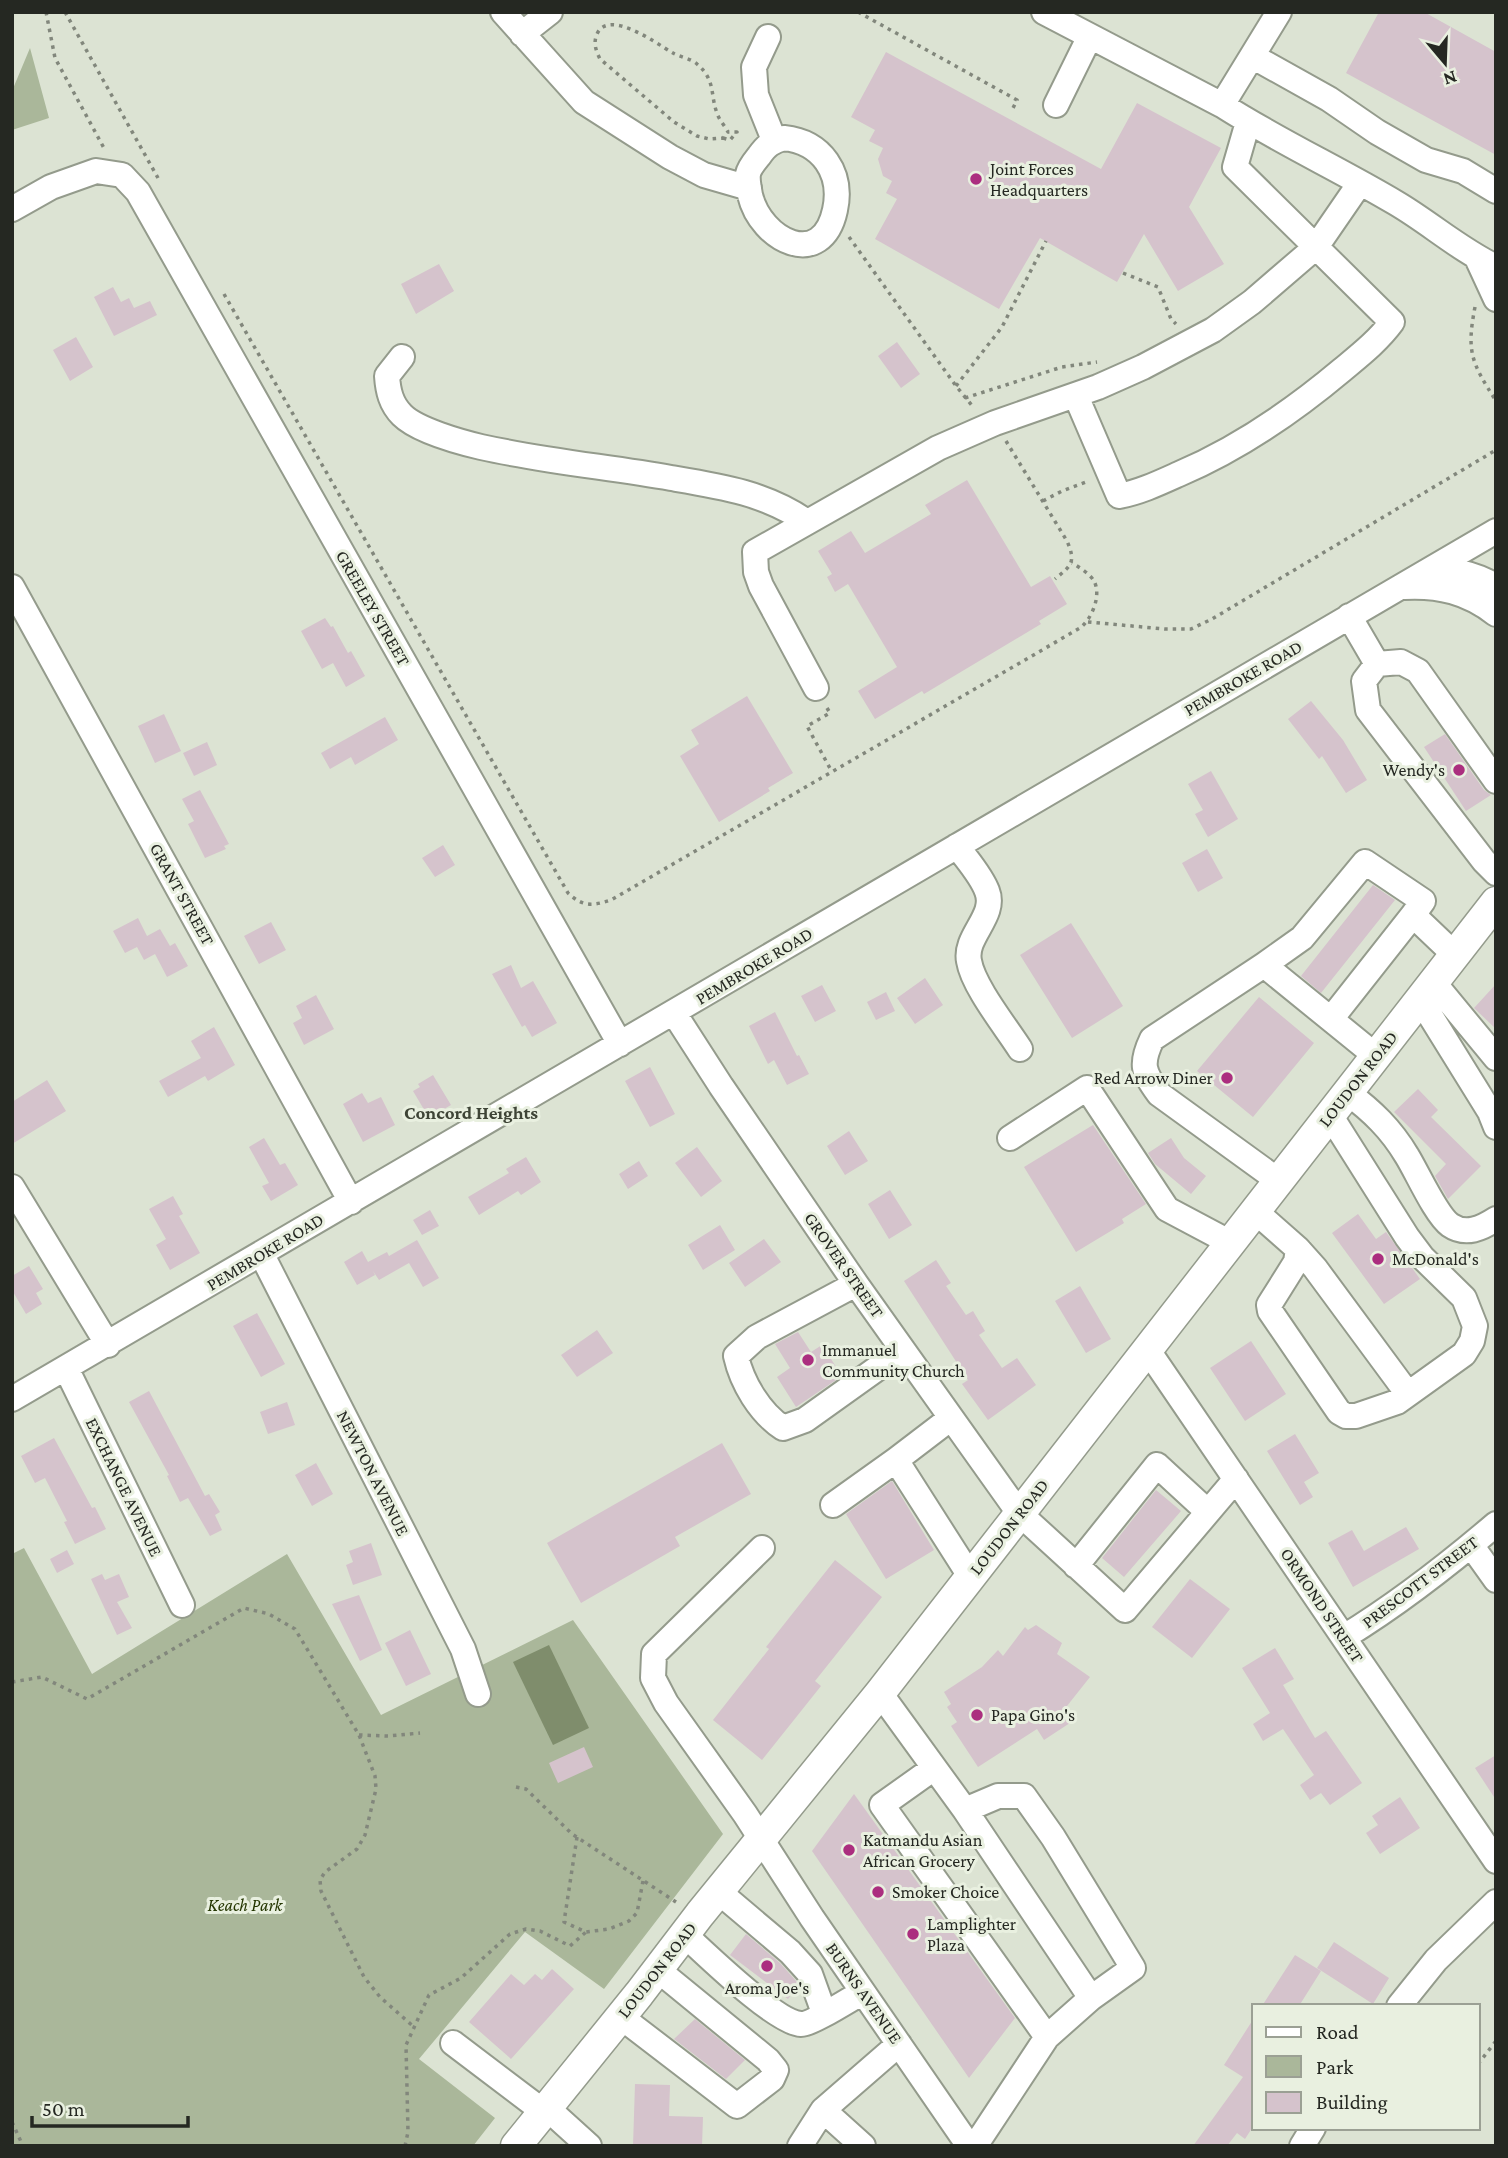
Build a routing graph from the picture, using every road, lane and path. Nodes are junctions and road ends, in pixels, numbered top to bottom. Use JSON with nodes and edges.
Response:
{"nodes":[{"id":1,"x":46,"y":12,"type":"edge"},
{"id":2,"x":65,"y":12,"type":"edge"},
{"id":3,"x":503,"y":12,"type":"edge"},
{"id":4,"x":550,"y":12,"type":"edge"},
{"id":5,"x":858,"y":12,"type":"edge"},
{"id":6,"x":1044,"y":12,"type":"edge"},
{"id":7,"x":1279,"y":12,"type":"edge"},
{"id":8,"x":522,"y":34,"type":"junction"},
{"id":9,"x":1090,"y":36,"type":"junction"},
{"id":10,"x":768,"y":37,"type":"dead end"},
{"id":11,"x":1252,"y":56,"type":"junction"},
{"id":12,"x":1056,"y":105,"type":"dead end"},
{"id":13,"x":1222,"y":105,"type":"junction"},
{"id":14,"x":1012,"y":110,"type":"dead end"},
{"id":15,"x":1248,"y":122,"type":"junction"},
{"id":16,"x":729,"y":132,"type":"junction"},
{"id":17,"x":723,"y":138,"type":"junction"},
{"id":18,"x":774,"y":141,"type":"junction"},
{"id":19,"x":122,"y":175,"type":"junction"},
{"id":20,"x":1360,"y":183,"type":"junction"},
{"id":21,"x":162,"y":186,"type":"dead end"},
{"id":22,"x":749,"y":188,"type":"junction"},
{"id":23,"x":1496,"y":191,"type":"edge"},
{"id":24,"x":12,"y":209,"type":"edge"},
{"id":25,"x":843,"y":229,"type":"dead end"},
{"id":26,"x":1046,"y":242,"type":"dead end"},
{"id":27,"x":1316,"y":247,"type":"junction"},
{"id":28,"x":1490,"y":271,"type":"edge"},
{"id":29,"x":1122,"y":273,"type":"dead end"},
{"id":30,"x":222,"y":291,"type":"dead end"},
{"id":31,"x":1182,"y":333,"type":"dead end"},
{"id":32,"x":402,"y":357,"type":"dead end"},
{"id":33,"x":1101,"y":361,"type":"dead end"},
{"id":34,"x":956,"y":386,"type":"junction"},
{"id":35,"x":1076,"y":396,"type":"junction"},
{"id":36,"x":965,"y":398,"type":"junction"},
{"id":37,"x":1496,"y":401,"type":"edge"},
{"id":38,"x":995,"y":423,"type":"junction"},
{"id":39,"x":1496,"y":450,"type":"edge"},
{"id":40,"x":1077,"y":485,"type":"dead end"},
{"id":41,"x":1043,"y":501,"type":"junction"},
{"id":42,"x":807,"y":522,"type":"junction"},
{"id":43,"x":1496,"y":531,"type":"edge"},
{"id":44,"x":1072,"y":563,"type":"junction"},
{"id":45,"x":1055,"y":579,"type":"dead end"},
{"id":46,"x":1496,"y":586,"type":"edge"},
{"id":47,"x":12,"y":587,"type":"edge"},
{"id":48,"x":1403,"y":587,"type":"junction"},
{"id":49,"x":1495,"y":611,"type":"edge"},
{"id":50,"x":1349,"y":616,"type":"junction"},
{"id":51,"x":1088,"y":622,"type":"junction"},
{"id":52,"x":1377,"y":664,"type":"junction"},
{"id":53,"x":816,"y":688,"type":"joint"},
{"id":54,"x":832,"y":772,"type":"junction"},
{"id":55,"x":1496,"y":781,"type":"edge"},
{"id":56,"x":957,"y":846,"type":"junction"},
{"id":57,"x":1496,"y":873,"type":"edge"},
{"id":58,"x":1496,"y":902,"type":"edge"},
{"id":59,"x":1413,"y":915,"type":"junction"},
{"id":60,"x":1455,"y":955,"type":"junction"},
{"id":61,"x":1264,"y":965,"type":"junction"},
{"id":62,"x":1427,"y":991,"type":"junction"},
{"id":63,"x":674,"y":1013,"type":"junction"},
{"id":64,"x":1331,"y":1019,"type":"junction"},
{"id":65,"x":620,"y":1044,"type":"junction"},
{"id":66,"x":1020,"y":1049,"type":"dead end"},
{"id":67,"x":1376,"y":1056,"type":"junction"},
{"id":68,"x":1496,"y":1058,"type":"edge"},
{"id":69,"x":1339,"y":1104,"type":"junction"},
{"id":70,"x":1496,"y":1127,"type":"edge"},
{"id":71,"x":1010,"y":1138,"type":"dead end"},
{"id":72,"x":1279,"y":1181,"type":"junction"},
{"id":73,"x":12,"y":1187,"type":"edge"},
{"id":74,"x":352,"y":1202,"type":"junction"},
{"id":75,"x":1256,"y":1212,"type":"junction"},
{"id":76,"x":1496,"y":1219,"type":"edge"},
{"id":77,"x":1231,"y":1243,"type":"junction"},
{"id":78,"x":1298,"y":1249,"type":"junction"},
{"id":79,"x":262,"y":1255,"type":"junction"},
{"id":80,"x":856,"y":1284,"type":"junction"},
{"id":81,"x":107,"y":1345,"type":"junction"},
{"id":82,"x":1147,"y":1349,"type":"junction"},
{"id":83,"x":903,"y":1350,"type":"junction"},
{"id":84,"x":66,"y":1368,"type":"junction"},
{"id":85,"x":1408,"y":1394,"type":"junction"},
{"id":86,"x":12,"y":1399,"type":"edge"},
{"id":87,"x":951,"y":1418,"type":"junction"},
{"id":88,"x":896,"y":1460,"type":"junction"},
{"id":89,"x":1236,"y":1479,"type":"junction"},
{"id":90,"x":832,"y":1504,"type":"dead end"},
{"id":91,"x":1208,"y":1512,"type":"junction"},
{"id":92,"x":1019,"y":1513,"type":"junction"},
{"id":93,"x":1496,"y":1524,"type":"edge"},
{"id":94,"x":1471,"y":1545,"type":"junction"},
{"id":95,"x":762,"y":1549,"type":"dead end"},
{"id":96,"x":1076,"y":1566,"type":"junction"},
{"id":97,"x":971,"y":1576,"type":"junction"},
{"id":98,"x":1496,"y":1580,"type":"edge"},
{"id":99,"x":181,"y":1605,"type":"dead end"},
{"id":100,"x":1344,"y":1637,"type":"junction"},
{"id":101,"x":12,"y":1682,"type":"edge"},
{"id":102,"x":880,"y":1693,"type":"junction"},
{"id":103,"x":478,"y":1694,"type":"dead end"},
{"id":104,"x":420,"y":1733,"type":"dead end"},
{"id":105,"x":359,"y":1735,"type":"junction"},
{"id":106,"x":934,"y":1768,"type":"junction"},
{"id":107,"x":516,"y":1787,"type":"dead end"},
{"id":108,"x":965,"y":1810,"type":"junction"},
{"id":109,"x":577,"y":1837,"type":"junction"},
{"id":110,"x":761,"y":1840,"type":"junction"},
{"id":111,"x":1496,"y":1861,"type":"edge"},
{"id":112,"x":643,"y":1881,"type":"junction"},
{"id":113,"x":719,"y":1892,"type":"junction"},
{"id":114,"x":676,"y":1902,"type":"dead end"},
{"id":115,"x":1496,"y":1902,"type":"edge"},
{"id":116,"x":586,"y":1932,"type":"junction"},
{"id":117,"x":685,"y":1935,"type":"junction"},
{"id":118,"x":658,"y":1970,"type":"junction"},
{"id":119,"x":863,"y":1992,"type":"junction"},
{"id":120,"x":1091,"y":1998,"type":"junction"},
{"id":121,"x":1401,"y":2004,"type":"edge"},
{"id":122,"x":824,"y":2013,"type":"junction"},
{"id":123,"x":621,"y":2017,"type":"junction"},
{"id":124,"x":414,"y":2027,"type":"junction"},
{"id":125,"x":1047,"y":2037,"type":"junction"},
{"id":126,"x":1496,"y":2040,"type":"edge"},
{"id":127,"x":453,"y":2043,"type":"dead end"},
{"id":128,"x":900,"y":2044,"type":"junction"},
{"id":129,"x":1480,"y":2061,"type":"edge"},
{"id":130,"x":545,"y":2110,"type":"junction"},
{"id":131,"x":823,"y":2110,"type":"junction"},
{"id":132,"x":12,"y":2122,"type":"edge"},
{"id":133,"x":1312,"y":2130,"type":"edge"},
{"id":134,"x":23,"y":2146,"type":"edge"},
{"id":135,"x":405,"y":2146,"type":"edge"},
{"id":136,"x":516,"y":2146,"type":"edge"},
{"id":137,"x":589,"y":2146,"type":"edge"},
{"id":138,"x":800,"y":2146,"type":"edge"},
{"id":139,"x":863,"y":2146,"type":"edge"},
{"id":140,"x":969,"y":2146,"type":"edge"},
{"id":141,"x":975,"y":2146,"type":"edge"},
{"id":142,"x":1302,"y":2146,"type":"edge"}],
"edges":[{"from":1,"to":19,"type":"path"},
{"from":2,"to":21,"type":"path"},
{"from":3,"to":8,"type":"street"},
{"from":4,"to":8,"type":"street"},
{"from":5,"to":14,"type":"path"},
{"from":6,"to":9,"type":"street"},
{"from":7,"to":11,"type":"street"},
{"from":8,"to":22,"type":"street"},
{"from":9,"to":12,"type":"street"},
{"from":9,"to":13,"type":"street"},
{"from":10,"to":18,"type":"street"},
{"from":11,"to":13,"type":"street"},
{"from":11,"to":23,"type":"street"},
{"from":13,"to":15,"type":"street"},
{"from":15,"to":20,"type":"street"},
{"from":15,"to":27,"type":"street"},
{"from":16,"to":17,"type":"path"},
{"from":16,"to":17,"type":"path"},
{"from":16,"to":17,"type":"path"},
{"from":18,"to":22,"type":"street"},
{"from":18,"to":22,"type":"street"},
{"from":19,"to":24,"type":"street"},
{"from":19,"to":65,"type":"street","name":"GREELEY STREET"},
{"from":20,"to":27,"type":"street"},
{"from":20,"to":28,"type":"street"},
{"from":25,"to":34,"type":"path"},
{"from":26,"to":34,"type":"path"},
{"from":27,"to":35,"type":"street"},
{"from":27,"to":35,"type":"street"},
{"from":28,"to":37,"type":"path"},
{"from":29,"to":31,"type":"path"},
{"from":30,"to":54,"type":"path"},
{"from":32,"to":42,"type":"street"},
{"from":33,"to":36,"type":"path"},
{"from":34,"to":36,"type":"path"},
{"from":35,"to":38,"type":"street"},
{"from":36,"to":38,"type":"path"},
{"from":38,"to":41,"type":"path"},
{"from":38,"to":42,"type":"street"},
{"from":39,"to":51,"type":"path"},
{"from":40,"to":41,"type":"path"},
{"from":41,"to":44,"type":"path"},
{"from":42,"to":53,"type":"street"},
{"from":43,"to":48,"type":"street","name":"PEMBROKE ROAD"},
{"from":44,"to":45,"type":"path"},
{"from":44,"to":51,"type":"path"},
{"from":46,"to":48,"type":"street"},
{"from":47,"to":74,"type":"street","name":"GRANT STREET"},
{"from":48,"to":49,"type":"street"},
{"from":48,"to":50,"type":"street","name":"PEMBROKE ROAD"},
{"from":50,"to":52,"type":"street"},
{"from":50,"to":56,"type":"street","name":"PEMBROKE ROAD"},
{"from":51,"to":54,"type":"path"},
{"from":52,"to":55,"type":"street"},
{"from":52,"to":57,"type":"street"},
{"from":53,"to":54,"type":"path"},
{"from":56,"to":63,"type":"street","name":"PEMBROKE ROAD"},
{"from":56,"to":66,"type":"street"},
{"from":58,"to":60,"type":"main road","name":"LOUDON ROAD"},
{"from":59,"to":60,"type":"street"},
{"from":59,"to":61,"type":"street"},
{"from":59,"to":64,"type":"street"},
{"from":60,"to":62,"type":"main road","name":"LOUDON ROAD"},
{"from":61,"to":64,"type":"street"},
{"from":61,"to":72,"type":"street"},
{"from":62,"to":67,"type":"main road","name":"LOUDON ROAD"},
{"from":62,"to":68,"type":"street"},
{"from":62,"to":70,"type":"street"},
{"from":63,"to":65,"type":"street","name":"PEMBROKE ROAD"},
{"from":63,"to":80,"type":"street","name":"GROVER STREET"},
{"from":64,"to":67,"type":"street"},
{"from":65,"to":74,"type":"street","name":"PEMBROKE ROAD"},
{"from":67,"to":69,"type":"main road","name":"LOUDON ROAD"},
{"from":69,"to":72,"type":"main road","name":"LOUDON ROAD"},
{"from":69,"to":76,"type":"street"},
{"from":69,"to":85,"type":"street"},
{"from":71,"to":77,"type":"street"},
{"from":72,"to":75,"type":"main road","name":"LOUDON ROAD"},
{"from":73,"to":81,"type":"street"},
{"from":74,"to":79,"type":"street","name":"PEMBROKE ROAD"},
{"from":75,"to":77,"type":"main road","name":"LOUDON ROAD"},
{"from":75,"to":78,"type":"street"},
{"from":77,"to":82,"type":"main road","name":"LOUDON ROAD"},
{"from":78,"to":85,"type":"street"},
{"from":78,"to":85,"type":"street"},
{"from":79,"to":81,"type":"street","name":"PEMBROKE ROAD"},
{"from":79,"to":103,"type":"street","name":"NEWTON AVENUE"},
{"from":80,"to":83,"type":"street","name":"GROVER STREET"},
{"from":80,"to":83,"type":"street"},
{"from":81,"to":84,"type":"street","name":"PEMBROKE ROAD"},
{"from":82,"to":89,"type":"street","name":"ORMOND STREET"},
{"from":82,"to":92,"type":"main road","name":"LOUDON ROAD"},
{"from":83,"to":87,"type":"street","name":"GROVER STREET"},
{"from":84,"to":86,"type":"street","name":"PEMBROKE ROAD"},
{"from":84,"to":99,"type":"street","name":"EXCHANGE AVENUE"},
{"from":87,"to":88,"type":"street"},
{"from":87,"to":92,"type":"street","name":"GROVER STREET"},
{"from":88,"to":90,"type":"street"},
{"from":88,"to":97,"type":"street"},
{"from":89,"to":91,"type":"street"},
{"from":89,"to":100,"type":"street","name":"ORMOND STREET"},
{"from":91,"to":96,"type":"street","name":"GROVER STREET"},
{"from":91,"to":96,"type":"street"},
{"from":92,"to":96,"type":"street","name":"GROVER STREET"},
{"from":92,"to":97,"type":"main road","name":"LOUDON ROAD"},
{"from":93,"to":94,"type":"street","name":"PRESCOTT STREET"},
{"from":94,"to":98,"type":"street"},
{"from":94,"to":100,"type":"street","name":"PRESCOTT STREET"},
{"from":95,"to":110,"type":"street","name":"BURNS AVENUE"},
{"from":97,"to":102,"type":"main road","name":"LOUDON ROAD"},
{"from":100,"to":111,"type":"street","name":"ORMOND STREET"},
{"from":101,"to":105,"type":"path"},
{"from":102,"to":106,"type":"street"},
{"from":102,"to":110,"type":"main road","name":"LOUDON ROAD"},
{"from":104,"to":105,"type":"path"},
{"from":105,"to":124,"type":"path"},
{"from":106,"to":108,"type":"street"},
{"from":106,"to":125,"type":"street"},
{"from":107,"to":109,"type":"path"},
{"from":108,"to":120,"type":"street"},
{"from":108,"to":120,"type":"street"},
{"from":109,"to":112,"type":"path"},
{"from":109,"to":116,"type":"path"},
{"from":110,"to":113,"type":"main road","name":"LOUDON ROAD"},
{"from":110,"to":119,"type":"street","name":"BURNS AVENUE"},
{"from":112,"to":114,"type":"path"},
{"from":112,"to":116,"type":"path"},
{"from":113,"to":117,"type":"main road","name":"LOUDON ROAD"},
{"from":113,"to":122,"type":"street"},
{"from":115,"to":121,"type":"street"},
{"from":116,"to":124,"type":"path"},
{"from":117,"to":118,"type":"main road","name":"LOUDON ROAD"},
{"from":117,"to":122,"type":"street"},
{"from":118,"to":123,"type":"main road","name":"LOUDON ROAD"},
{"from":118,"to":123,"type":"street"},
{"from":119,"to":122,"type":"street"},
{"from":119,"to":128,"type":"street","name":"BURNS AVENUE"},
{"from":120,"to":125,"type":"street"},
{"from":123,"to":130,"type":"main road","name":"LOUDON ROAD"},
{"from":124,"to":135,"type":"path"},
{"from":125,"to":141,"type":"street"},
{"from":126,"to":129,"type":"path"},
{"from":127,"to":130,"type":"street"},
{"from":128,"to":131,"type":"street"},
{"from":128,"to":140,"type":"street","name":"BURNS AVENUE"},
{"from":130,"to":136,"type":"main road","name":"LOUDON ROAD"},
{"from":130,"to":137,"type":"street"},
{"from":131,"to":138,"type":"street"},
{"from":131,"to":139,"type":"street"},
{"from":132,"to":134,"type":"path"},
{"from":133,"to":142,"type":"street"}]}
